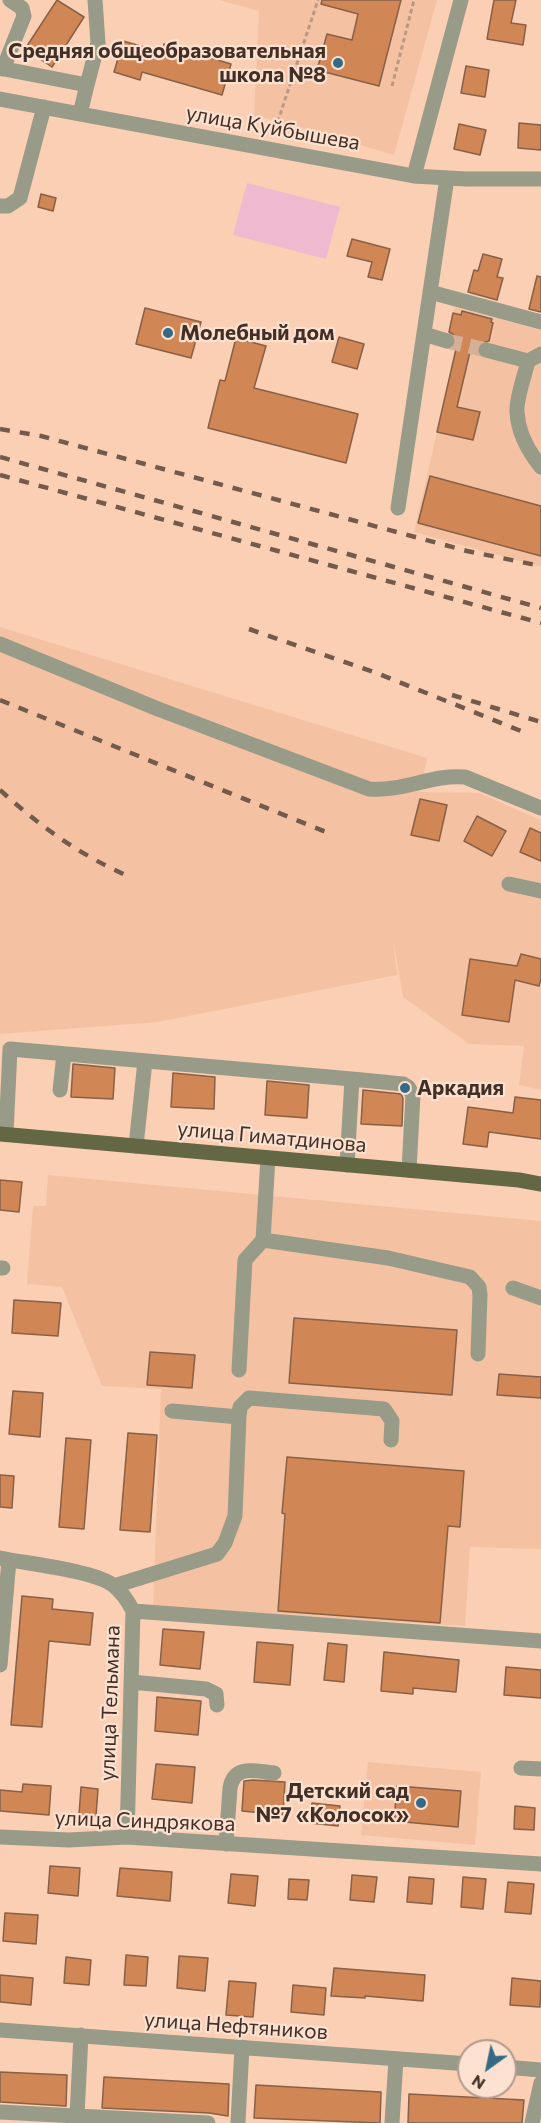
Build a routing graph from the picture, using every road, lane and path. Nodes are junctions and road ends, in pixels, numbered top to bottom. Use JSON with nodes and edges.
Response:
{"nodes":[{"id":1,"x":4,"y":0,"type":"edge"},
{"id":2,"x":10,"y":0,"type":"edge"},
{"id":3,"x":95,"y":0,"type":"edge"},
{"id":4,"x":318,"y":0,"type":"edge"},
{"id":5,"x":414,"y":0,"type":"edge"},
{"id":6,"x":462,"y":0,"type":"edge"},
{"id":7,"x":0,"y":11,"type":"edge"},
{"id":8,"x":2,"y":69,"type":"edge"},
{"id":9,"x":87,"y":85,"type":"junction"},
{"id":10,"x":392,"y":86,"type":"dead end"},
{"id":11,"x":0,"y":99,"type":"edge"},
{"id":12,"x":44,"y":107,"type":"junction"},
{"id":13,"x":80,"y":114,"type":"junction"},
{"id":14,"x":269,"y":149,"type":"junction"},
{"id":15,"x":414,"y":176,"type":"junction"},
{"id":16,"x":447,"y":178,"type":"junction"},
{"id":17,"x":541,"y":179,"type":"edge"},
{"id":18,"x":0,"y":206,"type":"edge"},
{"id":19,"x":430,"y":291,"type":"junction"},
{"id":20,"x":541,"y":322,"type":"edge"},
{"id":21,"x":424,"y":334,"type":"junction"},
{"id":22,"x":447,"y":340,"type":"tunnel mouth"},
{"id":23,"x":486,"y":350,"type":"tunnel mouth"},
{"id":24,"x":535,"y":357,"type":"edge"},
{"id":25,"x":541,"y":466,"type":"edge"},
{"id":26,"x":398,"y":508,"type":"dead end"},
{"id":27,"x":0,"y":644,"type":"edge"},
{"id":28,"x":541,"y":808,"type":"edge"},
{"id":29,"x":509,"y":884,"type":"dead end"},
{"id":30,"x":541,"y":891,"type":"edge"},
{"id":31,"x":64,"y":1054,"type":"junction"},
{"id":32,"x":145,"y":1061,"type":"junction"},
{"id":33,"x":352,"y":1079,"type":"junction"},
{"id":34,"x":60,"y":1090,"type":"dead end"},
{"id":35,"x":3,"y":1134,"type":"edge"},
{"id":36,"x":136,"y":1146,"type":"junction"},
{"id":37,"x":268,"y":1158,"type":"junction"},
{"id":38,"x":347,"y":1165,"type":"junction"},
{"id":39,"x":408,"y":1170,"type":"junction"},
{"id":40,"x":541,"y":1184,"type":"edge"},
{"id":41,"x":263,"y":1240,"type":"junction"},
{"id":42,"x":513,"y":1288,"type":"dead end"},
{"id":43,"x":541,"y":1298,"type":"edge"},
{"id":44,"x":478,"y":1354,"type":"dead end"},
{"id":45,"x":239,"y":1370,"type":"dead end"},
{"id":46,"x":172,"y":1411,"type":"dead end"},
{"id":47,"x":238,"y":1417,"type":"junction"},
{"id":48,"x":391,"y":1440,"type":"dead end"},
{"id":49,"x":4,"y":1559,"type":"edge"},
{"id":50,"x":114,"y":1586,"type":"junction"},
{"id":51,"x":133,"y":1611,"type":"junction"},
{"id":52,"x":541,"y":1641,"type":"edge"},
{"id":53,"x":0,"y":1665,"type":"edge"},
{"id":54,"x":131,"y":1682,"type":"junction"},
{"id":55,"x":217,"y":1705,"type":"dead end"},
{"id":56,"x":521,"y":1768,"type":"dead end"},
{"id":57,"x":541,"y":1769,"type":"edge"},
{"id":58,"x":274,"y":1773,"type":"dead end"},
{"id":59,"x":0,"y":1837,"type":"edge"},
{"id":60,"x":127,"y":1837,"type":"junction"},
{"id":61,"x":226,"y":1844,"type":"junction"},
{"id":62,"x":541,"y":1864,"type":"edge"},
{"id":63,"x":0,"y":2031,"type":"edge"},
{"id":64,"x":81,"y":2035,"type":"junction"},
{"id":65,"x":242,"y":2047,"type":"junction"},
{"id":66,"x":396,"y":2058,"type":"junction"},
{"id":67,"x":457,"y":2063,"type":"edge"},
{"id":68,"x":517,"y":2068,"type":"edge"},
{"id":69,"x":541,"y":2070,"type":"edge"},
{"id":70,"x":541,"y":2083,"type":"edge"},
{"id":71,"x":0,"y":2112,"type":"edge"},
{"id":72,"x":77,"y":2116,"type":"junction"},
{"id":73,"x":208,"y":2123,"type":"edge"},
{"id":74,"x":238,"y":2123,"type":"edge"},
{"id":75,"x":392,"y":2123,"type":"edge"},
{"id":76,"x":532,"y":2123,"type":"edge"}],
"edges":[{"from":1,"to":7,"type":"street"},
{"from":2,"to":8,"type":"street"},
{"from":3,"to":9,"type":"street"},
{"from":4,"to":14,"type":"path"},
{"from":5,"to":10,"type":"path"},
{"from":6,"to":15,"type":"street"},
{"from":8,"to":9,"type":"street"},
{"from":9,"to":13,"type":"street"},
{"from":11,"to":12,"type":"street","name":"улица Куйбышева"},
{"from":12,"to":13,"type":"street","name":"улица Куйбышева"},
{"from":12,"to":18,"type":"street"},
{"from":13,"to":14,"type":"street","name":"улица Куйбышева"},
{"from":14,"to":15,"type":"street","name":"улица Куйбышева"},
{"from":15,"to":16,"type":"street","name":"улица Куйбышева"},
{"from":16,"to":17,"type":"street","name":"улица Куйбышева"},
{"from":16,"to":19,"type":"street"},
{"from":19,"to":20,"type":"street"},
{"from":19,"to":21,"type":"street"},
{"from":21,"to":22,"type":"street"},
{"from":21,"to":26,"type":"street"},
{"from":23,"to":24,"type":"street"},
{"from":24,"to":25,"type":"street"},
{"from":27,"to":28,"type":"street"},
{"from":29,"to":30,"type":"street"},
{"from":31,"to":32,"type":"street"},
{"from":31,"to":34,"type":"street"},
{"from":31,"to":35,"type":"street"},
{"from":32,"to":33,"type":"street"},
{"from":32,"to":36,"type":"street"},
{"from":33,"to":38,"type":"street"},
{"from":33,"to":39,"type":"street"},
{"from":35,"to":36,"type":"main road","name":"улица Гиматдинова"},
{"from":36,"to":37,"type":"main road","name":"улица Гиматдинова"},
{"from":37,"to":38,"type":"main road","name":"улица Гиматдинова"},
{"from":37,"to":41,"type":"street"},
{"from":38,"to":39,"type":"main road","name":"улица Гиматдинова"},
{"from":39,"to":40,"type":"main road","name":"улица Гиматдинова"},
{"from":41,"to":44,"type":"street"},
{"from":41,"to":45,"type":"street"},
{"from":42,"to":43,"type":"street"},
{"from":46,"to":47,"type":"street"},
{"from":47,"to":48,"type":"street"},
{"from":47,"to":50,"type":"street"},
{"from":49,"to":50,"type":"street"},
{"from":49,"to":53,"type":"street"},
{"from":50,"to":51,"type":"street","name":"улица Тельмана"},
{"from":51,"to":52,"type":"street"},
{"from":51,"to":54,"type":"street","name":"улица Тельмана"},
{"from":54,"to":55,"type":"street"},
{"from":54,"to":60,"type":"street","name":"улица Тельмана"},
{"from":56,"to":57,"type":"street"},
{"from":58,"to":61,"type":"street"},
{"from":59,"to":60,"type":"street","name":"улица Синдрякова"},
{"from":60,"to":61,"type":"street","name":"улица Синдрякова"},
{"from":61,"to":62,"type":"street","name":"улица Синдрякова"},
{"from":63,"to":64,"type":"street","name":"улица Нефтяников"},
{"from":64,"to":65,"type":"street","name":"улица Нефтяников"},
{"from":64,"to":72,"type":"street"},
{"from":65,"to":66,"type":"street","name":"улица Нефтяников"},
{"from":65,"to":74,"type":"street"},
{"from":66,"to":67,"type":"street","name":"улица Нефтяников"},
{"from":66,"to":75,"type":"street"},
{"from":68,"to":69,"type":"street"},
{"from":70,"to":76,"type":"street"},
{"from":71,"to":72,"type":"street"},
{"from":72,"to":73,"type":"street"}]}
